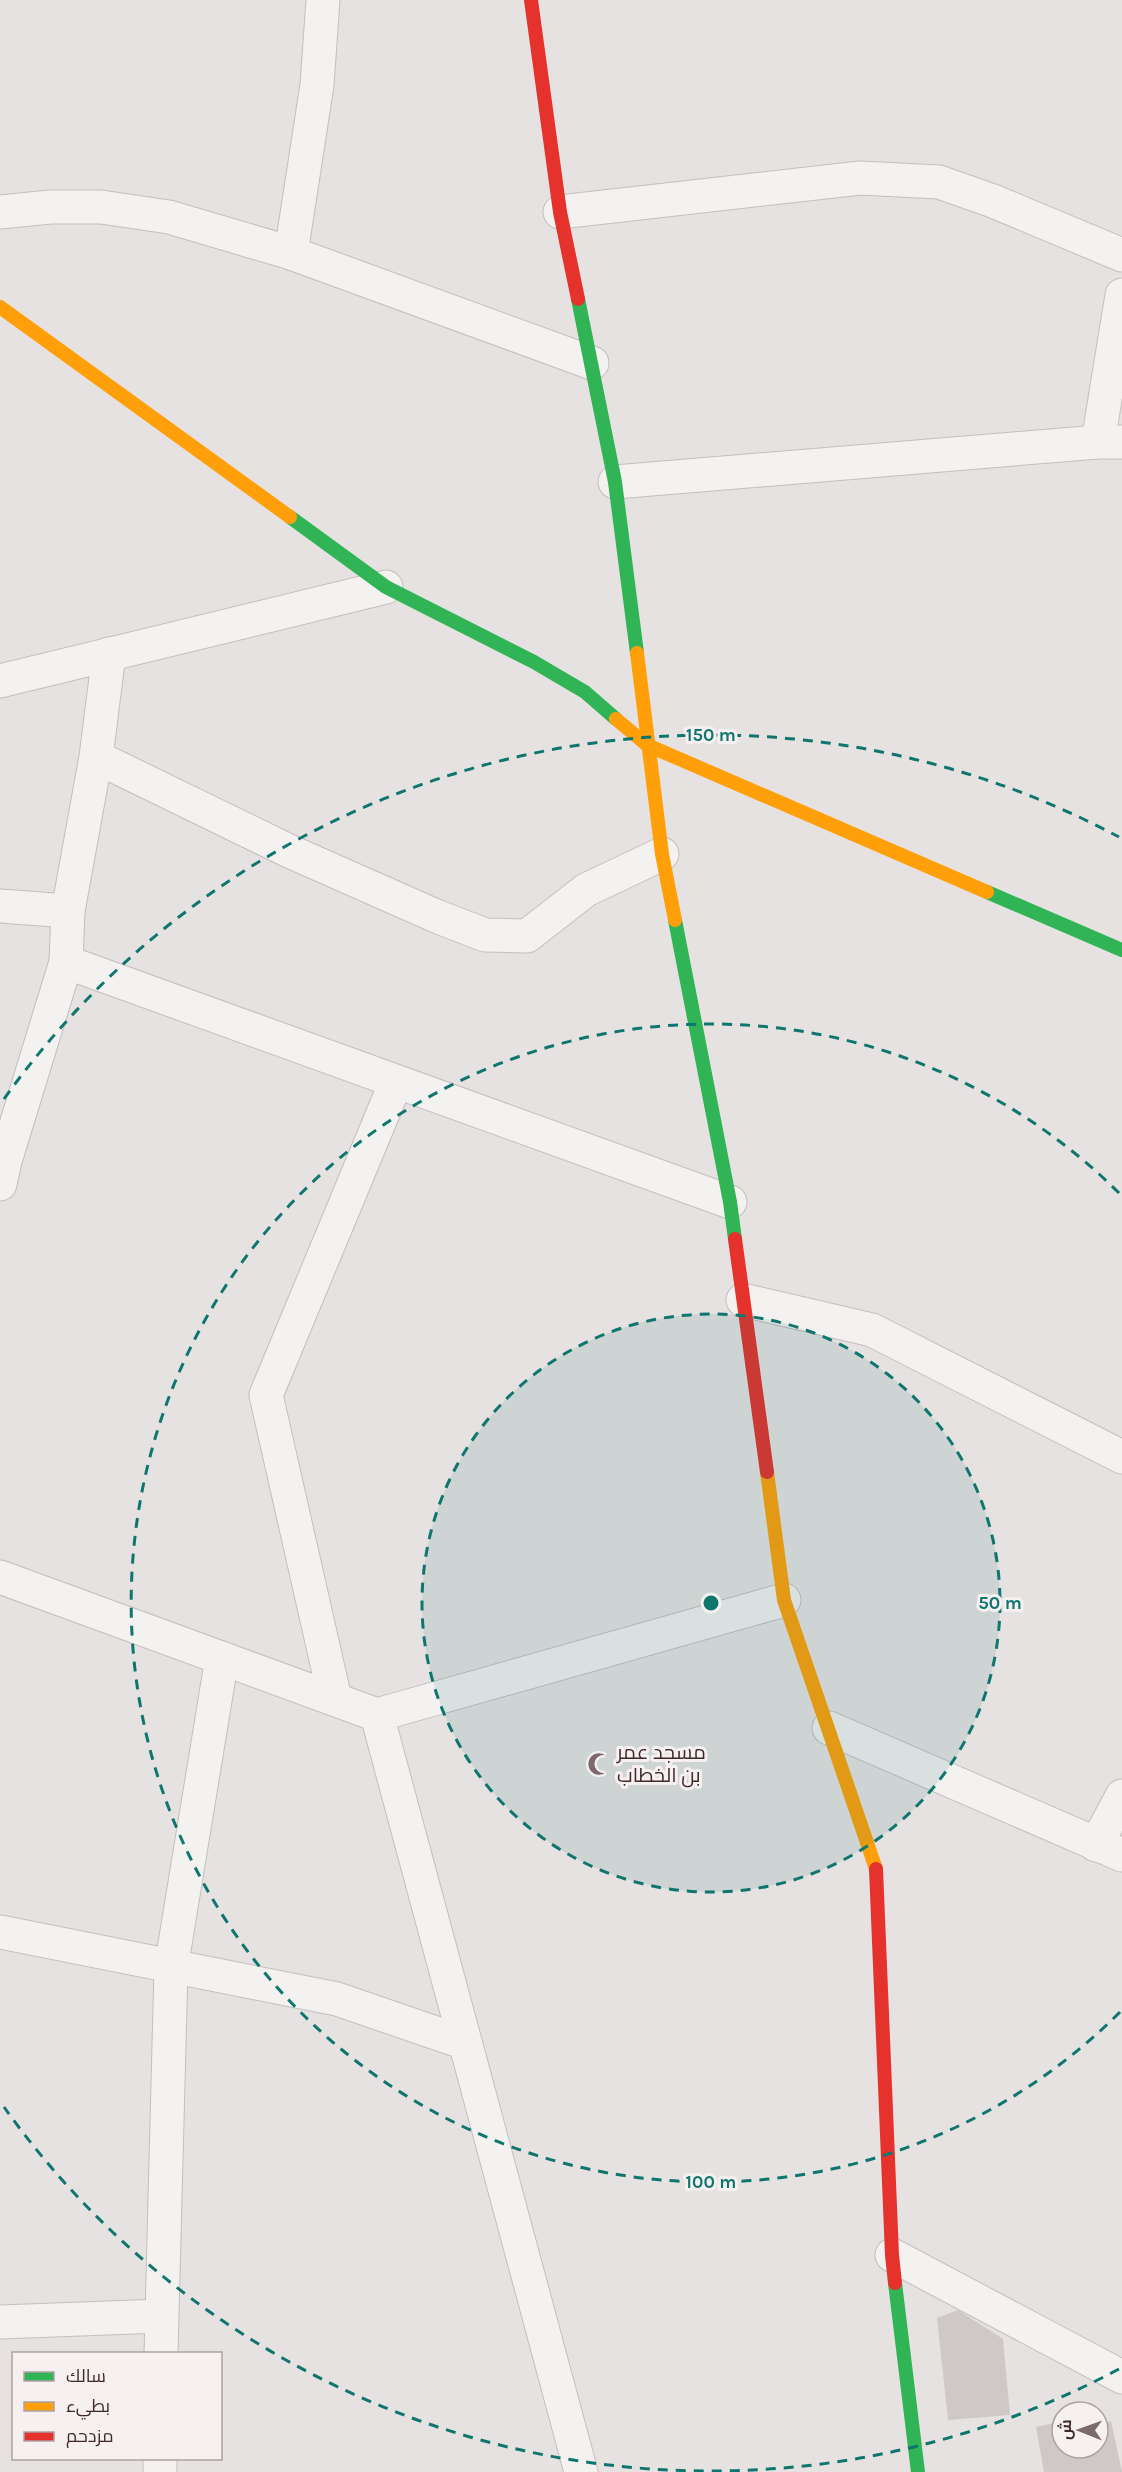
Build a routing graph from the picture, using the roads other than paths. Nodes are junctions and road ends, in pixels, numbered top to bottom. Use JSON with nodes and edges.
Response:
{"nodes":[{"id":1,"x":323,"y":0,"type":"edge"},
{"id":2,"x":531,"y":0,"type":"edge"},
{"id":3,"x":0,"y":212,"type":"edge"},
{"id":4,"x":560,"y":212,"type":"junction"},
{"id":5,"x":291,"y":253,"type":"junction"},
{"id":6,"x":1122,"y":255,"type":"edge"},
{"id":7,"x":1122,"y":295,"type":"edge"},
{"id":8,"x":0,"y":307,"type":"edge"},
{"id":9,"x":592,"y":363,"type":"junction"},
{"id":10,"x":1110,"y":442,"type":"edge"},
{"id":11,"x":615,"y":482,"type":"junction"},
{"id":12,"x":386,"y":587,"type":"junction"},
{"id":13,"x":109,"y":654,"type":"junction"},
{"id":14,"x":0,"y":681,"type":"edge"},
{"id":15,"x":647,"y":745,"type":"junction"},
{"id":16,"x":96,"y":757,"type":"junction"},
{"id":17,"x":662,"y":854,"type":"junction"},
{"id":18,"x":0,"y":906,"type":"edge"},
{"id":19,"x":68,"y":911,"type":"junction"},
{"id":20,"x":1122,"y":950,"type":"edge"},
{"id":21,"x":66,"y":962,"type":"junction"},
{"id":22,"x":396,"y":1082,"type":"junction"},
{"id":23,"x":0,"y":1184,"type":"edge"},
{"id":24,"x":730,"y":1203,"type":"junction"},
{"id":25,"x":743,"y":1300,"type":"junction"},
{"id":26,"x":1122,"y":1457,"type":"edge"},
{"id":27,"x":0,"y":1577,"type":"edge"},
{"id":28,"x":784,"y":1600,"type":"junction"},
{"id":29,"x":222,"y":1658,"type":"junction"},
{"id":30,"x":335,"y":1699,"type":"junction"},
{"id":31,"x":377,"y":1715,"type":"junction"},
{"id":32,"x":829,"y":1728,"type":"junction"},
{"id":33,"x":1122,"y":1796,"type":"edge"},
{"id":34,"x":1109,"y":1850,"type":"edge"},
{"id":35,"x":0,"y":1932,"type":"edge"},
{"id":36,"x":171,"y":1968,"type":"junction"},
{"id":37,"x":465,"y":2043,"type":"junction"},
{"id":38,"x":892,"y":2254,"type":"junction"},
{"id":39,"x":161,"y":2316,"type":"junction"},
{"id":40,"x":0,"y":2322,"type":"edge"},
{"id":41,"x":161,"y":2352,"type":"edge"},
{"id":42,"x":1122,"y":2378,"type":"edge"},
{"id":43,"x":581,"y":2472,"type":"edge"},
{"id":44,"x":918,"y":2472,"type":"edge"}],
"edges":[{"from":1,"to":5,"type":"street"},
{"from":2,"to":4,"type":"street"},
{"from":3,"to":5,"type":"street"},
{"from":4,"to":6,"type":"street"},
{"from":4,"to":9,"type":"street"},
{"from":5,"to":9,"type":"street"},
{"from":7,"to":10,"type":"street"},
{"from":8,"to":12,"type":"street"},
{"from":9,"to":11,"type":"street"},
{"from":10,"to":11,"type":"street"},
{"from":11,"to":15,"type":"street"},
{"from":12,"to":13,"type":"street"},
{"from":12,"to":15,"type":"street"},
{"from":13,"to":14,"type":"street"},
{"from":13,"to":16,"type":"street"},
{"from":15,"to":17,"type":"street"},
{"from":15,"to":20,"type":"street"},
{"from":16,"to":17,"type":"street"},
{"from":16,"to":19,"type":"street"},
{"from":17,"to":24,"type":"street"},
{"from":18,"to":19,"type":"street"},
{"from":19,"to":21,"type":"street"},
{"from":21,"to":22,"type":"street"},
{"from":21,"to":23,"type":"street"},
{"from":22,"to":24,"type":"street"},
{"from":22,"to":30,"type":"street"},
{"from":24,"to":25,"type":"street"},
{"from":25,"to":26,"type":"street"},
{"from":25,"to":28,"type":"street"},
{"from":27,"to":29,"type":"street"},
{"from":28,"to":31,"type":"street"},
{"from":28,"to":32,"type":"street"},
{"from":29,"to":30,"type":"street"},
{"from":29,"to":36,"type":"street"},
{"from":30,"to":31,"type":"street"},
{"from":31,"to":37,"type":"street"},
{"from":32,"to":34,"type":"street"},
{"from":32,"to":38,"type":"street"},
{"from":33,"to":34,"type":"street"},
{"from":35,"to":36,"type":"street"},
{"from":36,"to":37,"type":"street"},
{"from":36,"to":39,"type":"street"},
{"from":37,"to":43,"type":"street"},
{"from":38,"to":42,"type":"street"},
{"from":38,"to":44,"type":"street"},
{"from":39,"to":40,"type":"street"},
{"from":39,"to":41,"type":"street"}]}
